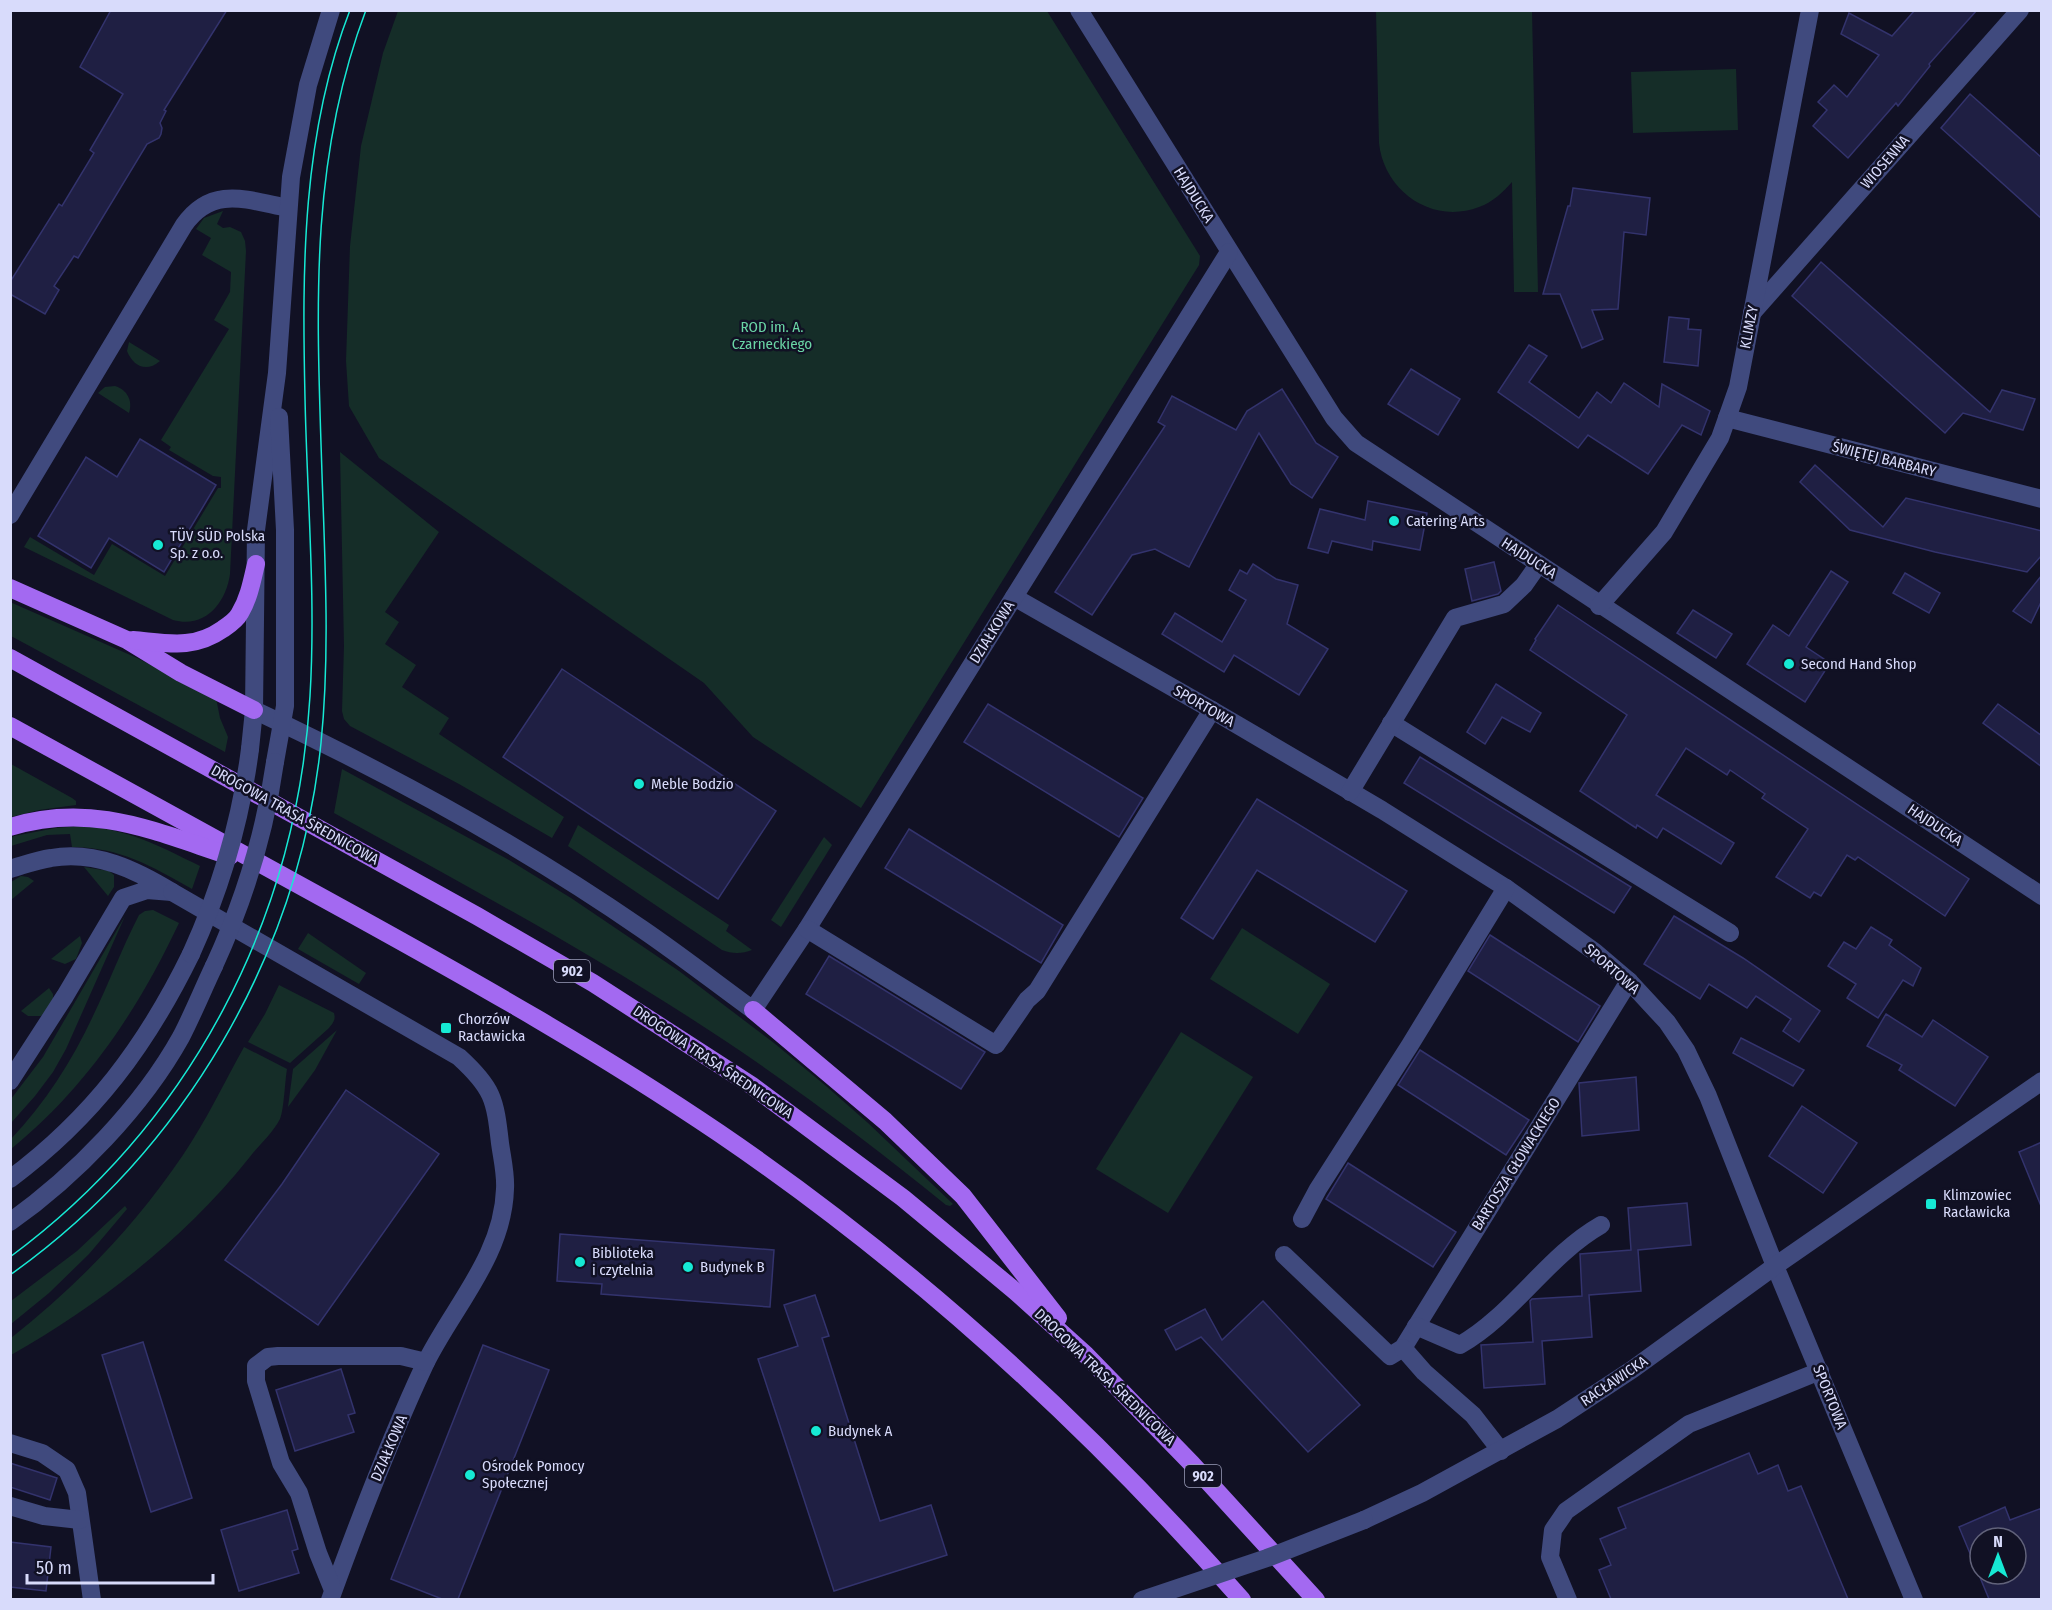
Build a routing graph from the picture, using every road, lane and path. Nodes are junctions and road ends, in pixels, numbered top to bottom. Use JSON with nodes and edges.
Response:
{"nodes":[{"id":1,"x":331,"y":10,"type":"edge"},
{"id":2,"x":1079,"y":10,"type":"edge"},
{"id":3,"x":1810,"y":10,"type":"edge"},
{"id":4,"x":2020,"y":10,"type":"edge"},
{"id":5,"x":288,"y":208,"type":"junction"},
{"id":6,"x":1229,"y":252,"type":"junction"},
{"id":7,"x":1751,"y":314,"type":"junction"},
{"id":8,"x":277,"y":373,"type":"junction"},
{"id":9,"x":1727,"y":418,"type":"junction"},
{"id":10,"x":2042,"y":499,"type":"edge"},
{"id":11,"x":10,"y":515,"type":"edge"},
{"id":12,"x":256,"y":564,"type":"junction"},
{"id":13,"x":1538,"y":564,"type":"junction"},
{"id":14,"x":10,"y":588,"type":"edge"},
{"id":15,"x":1014,"y":597,"type":"junction"},
{"id":16,"x":1599,"y":606,"type":"junction"},
{"id":17,"x":127,"y":640,"type":"junction"},
{"id":18,"x":10,"y":658,"type":"edge"},
{"id":19,"x":254,"y":710,"type":"junction"},
{"id":20,"x":1212,"y":710,"type":"junction"},
{"id":21,"x":282,"y":723,"type":"junction"},
{"id":22,"x":1391,"y":723,"type":"junction"},
{"id":23,"x":10,"y":726,"type":"edge"},
{"id":24,"x":1350,"y":792,"type":"junction"},
{"id":25,"x":10,"y":827,"type":"edge"},
{"id":26,"x":10,"y":869,"type":"edge"},
{"id":27,"x":272,"y":869,"type":"junction"},
{"id":28,"x":1506,"y":888,"type":"junction"},
{"id":29,"x":172,"y":892,"type":"junction"},
{"id":30,"x":2042,"y":896,"type":"edge"},
{"id":31,"x":807,"y":929,"type":"junction"},
{"id":32,"x":1730,"y":933,"type":"dead end"},
{"id":33,"x":1629,"y":981,"type":"junction"},
{"id":34,"x":753,"y":1010,"type":"junction"},
{"id":35,"x":10,"y":1081,"type":"edge"},
{"id":36,"x":2042,"y":1081,"type":"edge"},
{"id":37,"x":10,"y":1179,"type":"edge"},
{"id":38,"x":1302,"y":1219,"type":"dead end"},
{"id":39,"x":10,"y":1222,"type":"edge"},
{"id":40,"x":1601,"y":1225,"type":"dead end"},
{"id":41,"x":1284,"y":1255,"type":"dead end"},
{"id":42,"x":1775,"y":1266,"type":"junction"},
{"id":43,"x":1416,"y":1326,"type":"junction"},
{"id":44,"x":1403,"y":1348,"type":"junction"},
{"id":45,"x":1086,"y":1355,"type":"junction"},
{"id":46,"x":426,"y":1362,"type":"junction"},
{"id":47,"x":1820,"y":1371,"type":"junction"},
{"id":48,"x":10,"y":1443,"type":"edge"},
{"id":49,"x":1501,"y":1451,"type":"junction"},
{"id":50,"x":10,"y":1506,"type":"edge"},
{"id":51,"x":80,"y":1520,"type":"junction"},
{"id":52,"x":331,"y":1595,"type":"edge"},
{"id":53,"x":92,"y":1599,"type":"edge"},
{"id":54,"x":1142,"y":1599,"type":"edge"},
{"id":55,"x":1242,"y":1599,"type":"edge"},
{"id":56,"x":1316,"y":1599,"type":"edge"},
{"id":57,"x":1568,"y":1599,"type":"edge"},
{"id":58,"x":1914,"y":1599,"type":"edge"}],
"edges":[{"from":1,"to":5,"type":"street"},
{"from":2,"to":6,"type":"street","name":"HAJDUCKA"},
{"from":3,"to":7,"type":"street","name":"KLIMZY"},
{"from":4,"to":7,"type":"street","name":"WIOSENNA"},
{"from":5,"to":8,"type":"street"},
{"from":5,"to":11,"type":"street"},
{"from":6,"to":13,"type":"street","name":"HAJDUCKA"},
{"from":6,"to":15,"type":"street","name":"DZIAŁKOWA"},
{"from":7,"to":9,"type":"street","name":"KLIMZY"},
{"from":8,"to":12,"type":"street"},
{"from":8,"to":21,"type":"street"},
{"from":9,"to":10,"type":"street","name":"ŚWIĘTEJ BARBARY"},
{"from":9,"to":16,"type":"street","name":"KLIMZY"},
{"from":12,"to":17,"type":"main road"},
{"from":12,"to":19,"type":"street"},
{"from":13,"to":16,"type":"street","name":"HAJDUCKA"},
{"from":13,"to":22,"type":"street"},
{"from":14,"to":17,"type":"main road"},
{"from":15,"to":20,"type":"street","name":"SPORTOWA"},
{"from":15,"to":31,"type":"street","name":"DZIAŁKOWA"},
{"from":16,"to":30,"type":"street","name":"HAJDUCKA"},
{"from":17,"to":19,"type":"main road"},
{"from":18,"to":45,"type":"main road","name":"DROGOWA TRASA ŚREDNICOWA","number":"902"},
{"from":19,"to":21,"type":"street"},
{"from":19,"to":37,"type":"street","bridge":true},
{"from":20,"to":24,"type":"street","name":"SPORTOWA"},
{"from":20,"to":31,"type":"street"},
{"from":21,"to":34,"type":"street"},
{"from":21,"to":39,"type":"street","bridge":true},
{"from":22,"to":24,"type":"street"},
{"from":22,"to":32,"type":"street"},
{"from":23,"to":27,"type":"main road"},
{"from":24,"to":28,"type":"street","name":"SPORTOWA"},
{"from":25,"to":27,"type":"main road"},
{"from":26,"to":29,"type":"street","name":"DZIAŁKOWA"},
{"from":27,"to":55,"type":"main road"},
{"from":28,"to":33,"type":"street","name":"SPORTOWA"},
{"from":28,"to":38,"type":"street"},
{"from":29,"to":35,"type":"street"},
{"from":29,"to":46,"type":"street","name":"DZIAŁKOWA"},
{"from":31,"to":34,"type":"street","name":"DZIAŁKOWA"},
{"from":33,"to":42,"type":"street","name":"SPORTOWA"},
{"from":33,"to":43,"type":"street","name":"BARTOSZA GŁOWACKIEGO"},
{"from":34,"to":45,"type":"main road"},
{"from":36,"to":42,"type":"street","name":"RACŁAWICKA"},
{"from":40,"to":43,"type":"street"},
{"from":41,"to":44,"type":"street"},
{"from":42,"to":47,"type":"street","name":"SPORTOWA"},
{"from":42,"to":49,"type":"street","name":"RACŁAWICKA"},
{"from":43,"to":44,"type":"street","name":"BARTOSZA GŁOWACKIEGO"},
{"from":44,"to":49,"type":"street"},
{"from":45,"to":56,"type":"main road","name":"DROGOWA TRASA ŚREDNICOWA","number":"902"},
{"from":46,"to":52,"type":"street","name":"DZIAŁKOWA"},
{"from":46,"to":52,"type":"street"},
{"from":47,"to":57,"type":"street"},
{"from":47,"to":58,"type":"street","name":"SPORTOWA"},
{"from":48,"to":51,"type":"street"},
{"from":49,"to":54,"type":"street","name":"RACŁAWICKA","bridge":true},
{"from":50,"to":51,"type":"street"},
{"from":51,"to":53,"type":"street"}]}
